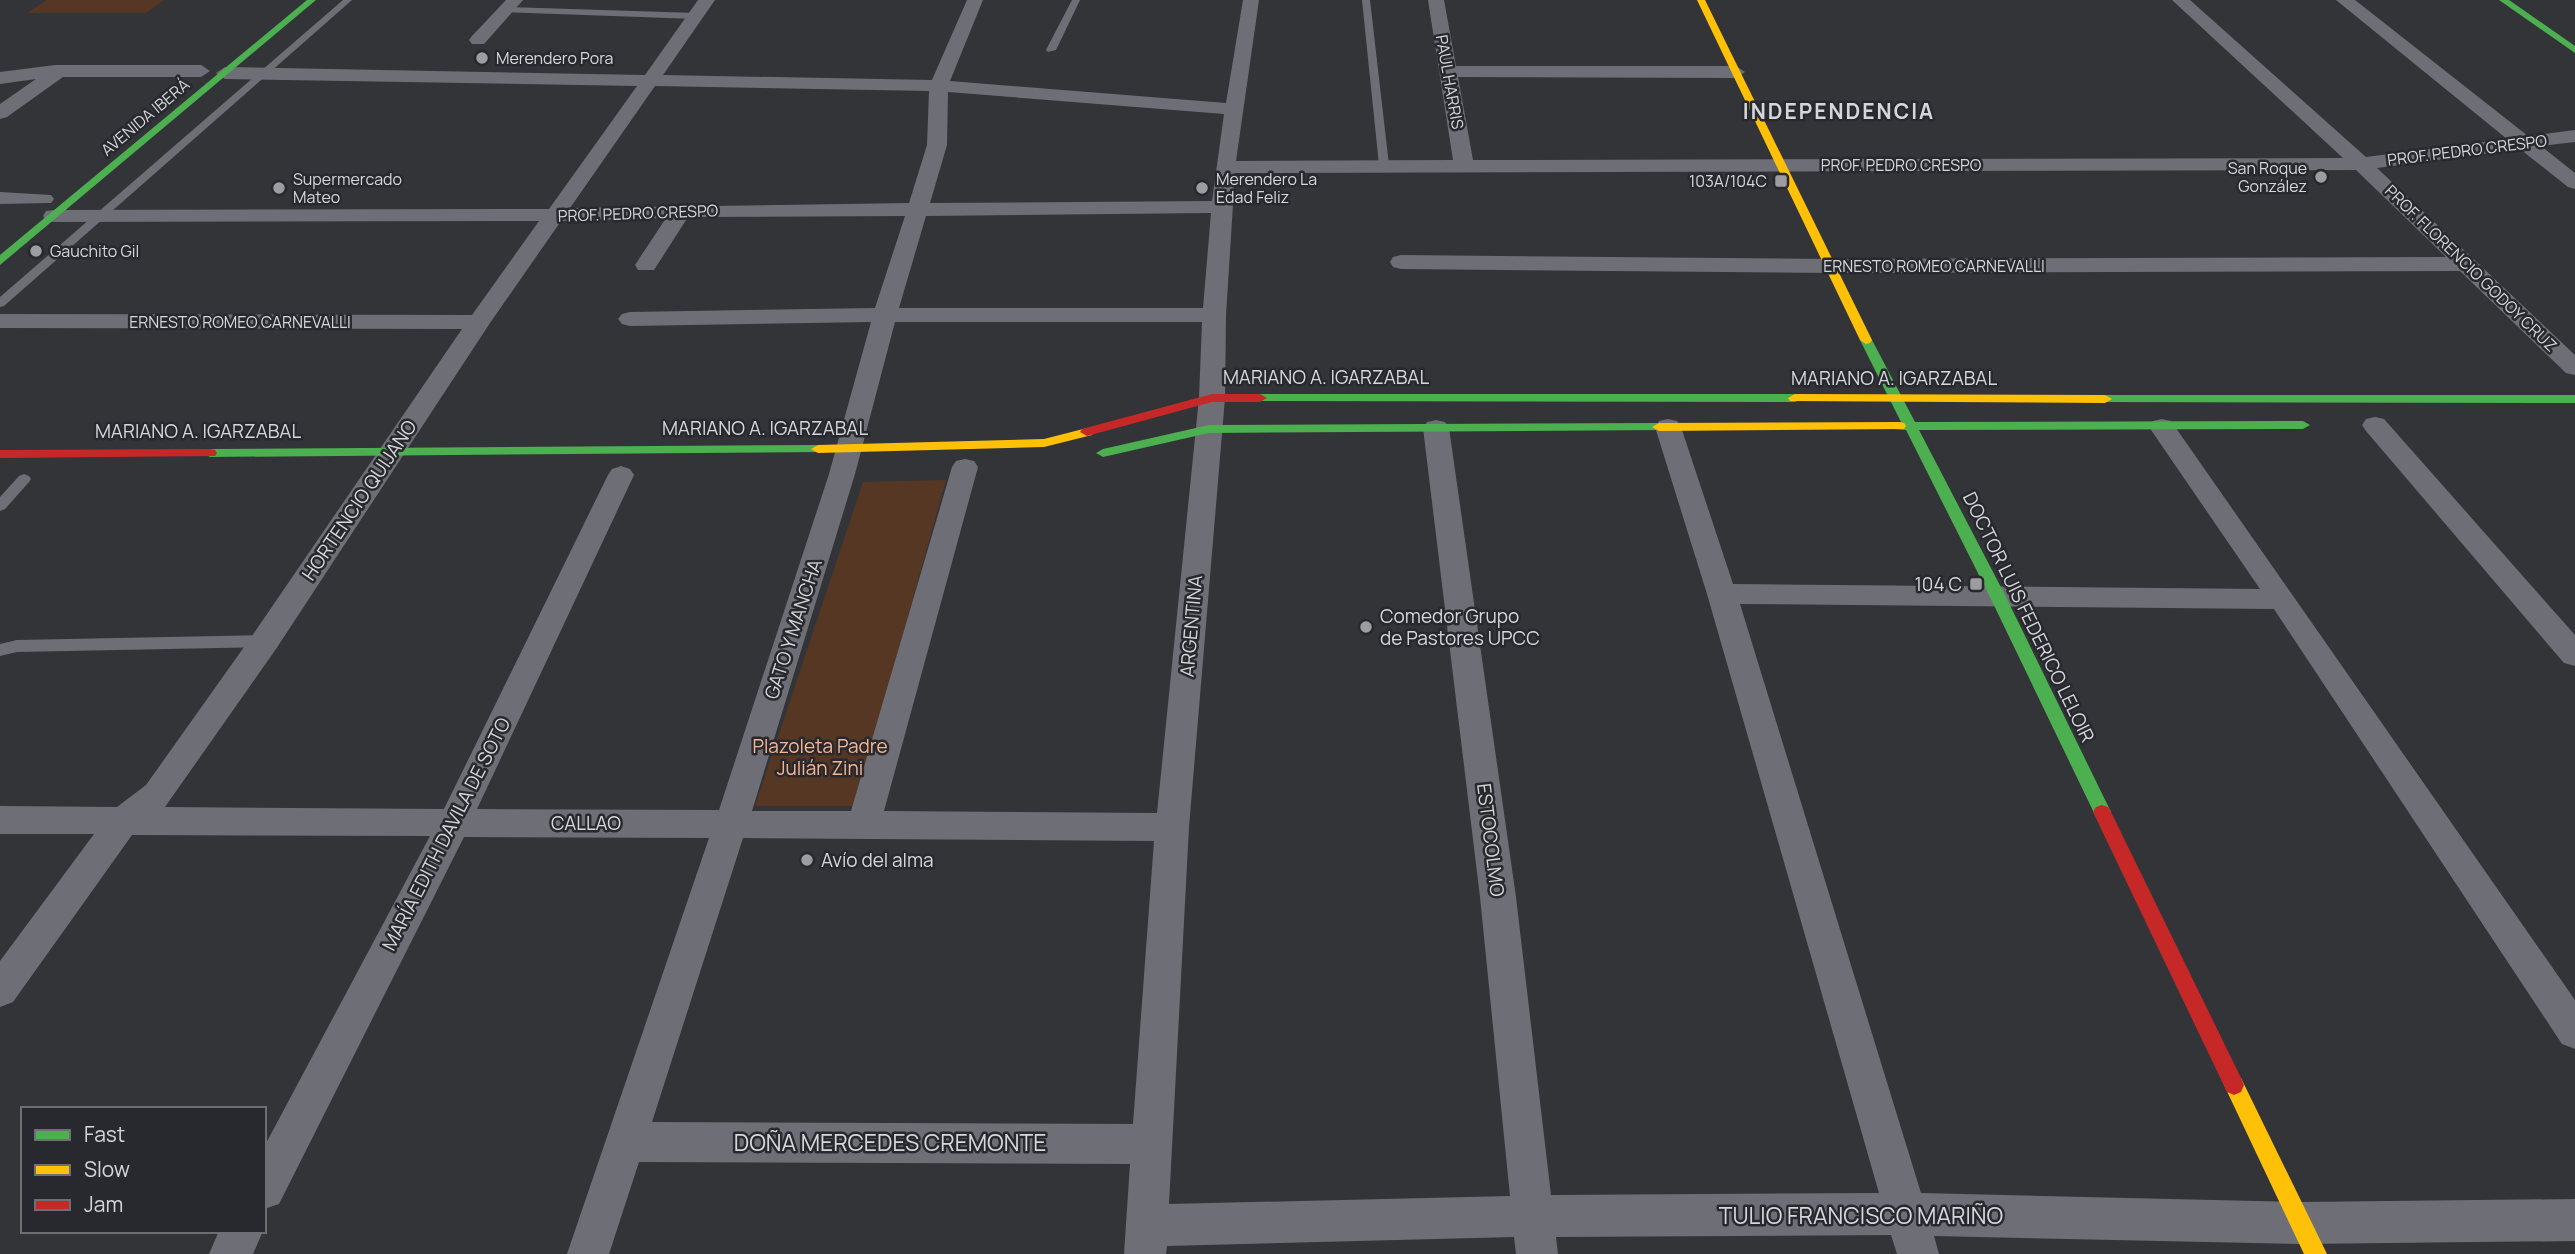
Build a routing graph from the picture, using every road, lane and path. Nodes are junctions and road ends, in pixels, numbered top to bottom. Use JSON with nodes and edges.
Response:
{"nodes":[{"id":1,"x":288,"y":0,"type":"edge"},
{"id":2,"x":312,"y":0,"type":"edge"},
{"id":3,"x":348,"y":0,"type":"edge"},
{"id":4,"x":975,"y":0,"type":"edge"},
{"id":5,"x":1076,"y":0,"type":"edge"},
{"id":6,"x":1251,"y":0,"type":"edge"},
{"id":7,"x":1366,"y":0,"type":"edge"},
{"id":8,"x":1436,"y":0,"type":"edge"},
{"id":9,"x":1701,"y":0,"type":"edge"},
{"id":10,"x":2180,"y":0,"type":"edge"},
{"id":11,"x":2344,"y":0,"type":"edge"},
{"id":12,"x":2503,"y":0,"type":"edge"},
{"id":13,"x":2523,"y":0,"type":"edge"},
{"id":14,"x":511,"y":5,"type":"edge"},
{"id":15,"x":701,"y":8,"type":"edge"},
{"id":16,"x":2575,"y":35,"type":"edge"},
{"id":17,"x":240,"y":39,"type":"dead end"},
{"id":18,"x":478,"y":40,"type":"dead end"},
{"id":19,"x":1051,"y":50,"type":"dead end"},
{"id":20,"x":2575,"y":50,"type":"edge"},
{"id":21,"x":212,"y":69,"type":"junction"},
{"id":22,"x":58,"y":71,"type":"junction"},
{"id":23,"x":1449,"y":71,"type":"junction"},
{"id":24,"x":264,"y":72,"type":"junction"},
{"id":25,"x":1736,"y":72,"type":"junction"},
{"id":26,"x":0,"y":78,"type":"edge"},
{"id":27,"x":651,"y":79,"type":"junction"},
{"id":28,"x":939,"y":86,"type":"junction"},
{"id":29,"x":180,"y":88,"type":"dead end"},
{"id":30,"x":1234,"y":109,"type":"junction"},
{"id":31,"x":0,"y":113,"type":"edge"},
{"id":32,"x":2575,"y":136,"type":"edge"},
{"id":33,"x":2525,"y":143,"type":"junction"},
{"id":34,"x":1464,"y":164,"type":"junction"},
{"id":35,"x":2361,"y":164,"type":"junction"},
{"id":36,"x":1384,"y":165,"type":"junction"},
{"id":37,"x":1780,"y":165,"type":"junction"},
{"id":38,"x":1225,"y":167,"type":"junction"},
{"id":39,"x":2575,"y":183,"type":"edge"},
{"id":40,"x":0,"y":198,"type":"edge"},
{"id":41,"x":51,"y":201,"type":"junction"},
{"id":42,"x":1222,"y":207,"type":"junction"},
{"id":43,"x":919,"y":210,"type":"junction"},
{"id":44,"x":681,"y":211,"type":"junction"},
{"id":45,"x":26,"y":213,"type":"dead end"},
{"id":46,"x":555,"y":215,"type":"junction"},
{"id":47,"x":101,"y":216,"type":"junction"},
{"id":48,"x":0,"y":261,"type":"edge"},
{"id":49,"x":1401,"y":262,"type":"dead end"},
{"id":50,"x":2467,"y":264,"type":"junction"},
{"id":51,"x":646,"y":265,"type":"dead end"},
{"id":52,"x":1832,"y":266,"type":"junction"},
{"id":53,"x":0,"y":303,"type":"edge"},
{"id":54,"x":885,"y":315,"type":"junction"},
{"id":55,"x":1214,"y":315,"type":"junction"},
{"id":56,"x":630,"y":319,"type":"dead end"},
{"id":57,"x":0,"y":321,"type":"edge"},
{"id":58,"x":479,"y":322,"type":"junction"},
{"id":59,"x":2575,"y":368,"type":"edge"},
{"id":60,"x":1895,"y":399,"type":"junction"},
{"id":61,"x":2575,"y":399,"type":"edge"},
{"id":62,"x":1211,"y":414,"type":"junction"},
{"id":63,"x":2322,"y":425,"type":"dead end"},
{"id":64,"x":2379,"y":425,"type":"dead end"},
{"id":65,"x":1668,"y":427,"type":"junction"},
{"id":66,"x":2162,"y":427,"type":"junction"},
{"id":67,"x":1436,"y":428,"type":"junction"},
{"id":68,"x":1910,"y":429,"type":"junction"},
{"id":69,"x":0,"y":454,"type":"edge"},
{"id":70,"x":1088,"y":456,"type":"dead end"},
{"id":71,"x":965,"y":467,"type":"dead end"},
{"id":72,"x":844,"y":468,"type":"junction"},
{"id":73,"x":382,"y":470,"type":"junction"},
{"id":74,"x":621,"y":475,"type":"dead end"},
{"id":75,"x":31,"y":479,"type":"joint"},
{"id":76,"x":0,"y":480,"type":"edge"},
{"id":77,"x":0,"y":506,"type":"edge"},
{"id":78,"x":1722,"y":594,"type":"junction"},
{"id":79,"x":1997,"y":595,"type":"junction"},
{"id":80,"x":2282,"y":599,"type":"junction"},
{"id":81,"x":265,"y":641,"type":"junction"},
{"id":82,"x":0,"y":650,"type":"edge"},
{"id":83,"x":2575,"y":655,"type":"edge"},
{"id":84,"x":0,"y":820,"type":"edge"},
{"id":85,"x":123,"y":821,"type":"junction"},
{"id":86,"x":454,"y":822,"type":"junction"},
{"id":87,"x":864,"y":823,"type":"junction"},
{"id":88,"x":732,"y":824,"type":"junction"},
{"id":89,"x":1172,"y":827,"type":"junction"},
{"id":90,"x":0,"y":990,"type":"edge"},
{"id":91,"x":2575,"y":1032,"type":"edge"},
{"id":92,"x":627,"y":1142,"type":"junction"},
{"id":93,"x":1153,"y":1144,"type":"junction"},
{"id":94,"x":266,"y":1185,"type":"edge"},
{"id":95,"x":1906,"y":1214,"type":"junction"},
{"id":96,"x":2575,"y":1220,"type":"edge"},
{"id":97,"x":241,"y":1233,"type":"edge"},
{"id":98,"x":1535,"y":1235,"type":"edge"},
{"id":99,"x":1147,"y":1239,"type":"edge"},
{"id":100,"x":2308,"y":1239,"type":"edge"},
{"id":101,"x":230,"y":1254,"type":"edge"},
{"id":102,"x":588,"y":1254,"type":"edge"},
{"id":103,"x":1918,"y":1254,"type":"edge"}],
"edges":[{"from":1,"to":17,"type":"main road"},
{"from":2,"to":21,"type":"main road","name":"AVENIDA IBERÁ"},
{"from":3,"to":24,"type":"lane"},
{"from":4,"to":28,"type":"street","name":"GATO Y MANCHA"},
{"from":5,"to":19,"type":"lane"},
{"from":6,"to":30,"type":"street","name":"ARGENTINA"},
{"from":7,"to":36,"type":"lane"},
{"from":8,"to":23,"type":"street","name":"PAUL HARRIS"},
{"from":9,"to":25,"type":"main road","name":"DOCTOR LUIS FEDERICO LELOIR"},
{"from":10,"to":35,"type":"street","name":"PROF. FLORENCIO GODOY CRUZ"},
{"from":11,"to":33,"type":"street"},
{"from":12,"to":20,"type":"main road"},
{"from":13,"to":16,"type":"main road"},
{"from":14,"to":15,"type":"lane"},
{"from":14,"to":18,"type":"street"},
{"from":15,"to":27,"type":"street","name":"HORTENCIO QUIJANO"},
{"from":21,"to":22,"type":"street"},
{"from":21,"to":24,"type":"street"},
{"from":21,"to":29,"type":"main road","name":"AVENIDA IBERÁ"},
{"from":21,"to":41,"type":"main road","name":"AVENIDA IBERÁ"},
{"from":22,"to":26,"type":"street"},
{"from":22,"to":31,"type":"street"},
{"from":23,"to":25,"type":"street"},
{"from":23,"to":34,"type":"street","name":"PAUL HARRIS"},
{"from":24,"to":27,"type":"street"},
{"from":24,"to":47,"type":"lane"},
{"from":25,"to":37,"type":"main road","name":"DOCTOR LUIS FEDERICO LELOIR"},
{"from":27,"to":28,"type":"street"},
{"from":27,"to":46,"type":"street","name":"HORTENCIO QUIJANO"},
{"from":28,"to":30,"type":"street"},
{"from":28,"to":43,"type":"street","name":"GATO Y MANCHA"},
{"from":30,"to":38,"type":"street","name":"ARGENTINA"},
{"from":32,"to":33,"type":"street","name":"PROF. PEDRO CRESPO"},
{"from":33,"to":35,"type":"street","name":"PROF. PEDRO CRESPO"},
{"from":33,"to":39,"type":"street"},
{"from":34,"to":36,"type":"street","name":"PROF. PEDRO CRESPO"},
{"from":34,"to":37,"type":"street","name":"PROF. PEDRO CRESPO"},
{"from":35,"to":37,"type":"street","name":"PROF. PEDRO CRESPO"},
{"from":35,"to":50,"type":"street","name":"PROF. FLORENCIO GODOY CRUZ"},
{"from":36,"to":38,"type":"street","name":"PROF. PEDRO CRESPO"},
{"from":37,"to":52,"type":"main road","name":"DOCTOR LUIS FEDERICO LELOIR"},
{"from":38,"to":42,"type":"street","name":"ARGENTINA"},
{"from":40,"to":41,"type":"street","name":"PROF. PEDRO CRESPO"},
{"from":41,"to":45,"type":"main road","name":"AVENIDA IBERÁ"},
{"from":41,"to":47,"type":"street","name":"PROF. PEDRO CRESPO"},
{"from":41,"to":48,"type":"main road","name":"AVENIDA IBERÁ"},
{"from":42,"to":43,"type":"street","name":"PROF. PEDRO CRESPO"},
{"from":42,"to":55,"type":"street","name":"ARGENTINA"},
{"from":43,"to":44,"type":"street","name":"PROF. PEDRO CRESPO"},
{"from":43,"to":54,"type":"street","name":"GATO Y MANCHA"},
{"from":44,"to":46,"type":"street","name":"PROF. PEDRO CRESPO"},
{"from":44,"to":51,"type":"street"},
{"from":46,"to":47,"type":"street","name":"PROF. PEDRO CRESPO"},
{"from":46,"to":58,"type":"street","name":"HORTENCIO QUIJANO"},
{"from":47,"to":53,"type":"lane"},
{"from":49,"to":52,"type":"street","name":"ERNESTO ROMEO CARNEVALLI"},
{"from":50,"to":52,"type":"street","name":"ERNESTO ROMEO CARNEVALLI"},
{"from":50,"to":59,"type":"street","name":"PROF. FLORENCIO GODOY CRUZ"},
{"from":52,"to":60,"type":"main road","name":"DOCTOR LUIS FEDERICO LELOIR"},
{"from":54,"to":55,"type":"street"},
{"from":54,"to":56,"type":"street"},
{"from":54,"to":72,"type":"street","name":"GATO Y MANCHA"},
{"from":55,"to":62,"type":"street","name":"ARGENTINA"},
{"from":57,"to":58,"type":"street","name":"ERNESTO ROMEO CARNEVALLI"},
{"from":58,"to":73,"type":"street","name":"HORTENCIO QUIJANO"},
{"from":60,"to":61,"type":"main road","name":"MARIANO A. IGARZABAL"},
{"from":60,"to":62,"type":"main road","name":"MARIANO A. IGARZABAL"},
{"from":60,"to":68,"type":"main road","name":"DOCTOR LUIS FEDERICO LELOIR"},
{"from":62,"to":67,"type":"main road","name":"MARIANO A. IGARZABAL"},
{"from":62,"to":70,"type":"main road","name":"MARIANO A. IGARZABAL"},
{"from":62,"to":72,"type":"main road","name":"MARIANO A. IGARZABAL"},
{"from":62,"to":89,"type":"street","name":"ARGENTINA"},
{"from":63,"to":66,"type":"main road","name":"MARIANO A. IGARZABAL"},
{"from":64,"to":83,"type":"street"},
{"from":65,"to":67,"type":"main road","name":"MARIANO A. IGARZABAL"},
{"from":65,"to":68,"type":"main road","name":"MARIANO A. IGARZABAL"},
{"from":65,"to":78,"type":"street"},
{"from":66,"to":68,"type":"main road","name":"MARIANO A. IGARZABAL"},
{"from":66,"to":80,"type":"street"},
{"from":67,"to":98,"type":"street","name":"ESTOCOLMO"},
{"from":68,"to":79,"type":"main road","name":"DOCTOR LUIS FEDERICO LELOIR"},
{"from":69,"to":73,"type":"main road","name":"MARIANO A. IGARZABAL"},
{"from":71,"to":87,"type":"street"},
{"from":72,"to":73,"type":"main road","name":"MARIANO A. IGARZABAL"},
{"from":72,"to":88,"type":"street","name":"GATO Y MANCHA"},
{"from":73,"to":81,"type":"street","name":"HORTENCIO QUIJANO"},
{"from":74,"to":86,"type":"street","name":"MARÍA EDITH DAVILA DE SOTO"},
{"from":75,"to":76,"type":"main road"},
{"from":75,"to":77,"type":"lane"},
{"from":78,"to":79,"type":"street"},
{"from":78,"to":95,"type":"street"},
{"from":79,"to":80,"type":"street"},
{"from":79,"to":100,"type":"main road","name":"DOCTOR LUIS FEDERICO LELOIR"},
{"from":80,"to":91,"type":"street"},
{"from":81,"to":82,"type":"lane"},
{"from":81,"to":85,"type":"street","name":"HORTENCIO QUIJANO"},
{"from":84,"to":85,"type":"street","name":"CALLAO"},
{"from":85,"to":86,"type":"street","name":"CALLAO"},
{"from":85,"to":90,"type":"street","name":"HORTENCIO QUIJANO"},
{"from":86,"to":88,"type":"street","name":"CALLAO"},
{"from":86,"to":94,"type":"street","name":"MARÍA EDITH DAVILA DE SOTO"},
{"from":87,"to":88,"type":"street","name":"CALLAO"},
{"from":87,"to":89,"type":"street","name":"CALLAO"},
{"from":88,"to":92,"type":"street","name":"GATO Y MANCHA"},
{"from":89,"to":93,"type":"street","name":"ARGENTINA"},
{"from":92,"to":93,"type":"street","name":"DOÑA MERCEDES CREMONTE"},
{"from":92,"to":102,"type":"street","name":"GATO Y MANCHA"},
{"from":93,"to":99,"type":"street","name":"ARGENTINA"},
{"from":95,"to":98,"type":"street","name":"TULIO FRANCISCO MARIÑO"},
{"from":95,"to":100,"type":"street","name":"TULIO FRANCISCO MARIÑO"},
{"from":95,"to":103,"type":"street"},
{"from":96,"to":100,"type":"street","name":"TULIO FRANCISCO MARIÑO"},
{"from":97,"to":101,"type":"street"},
{"from":98,"to":99,"type":"street","name":"TULIO FRANCISCO MARIÑO"}]}
